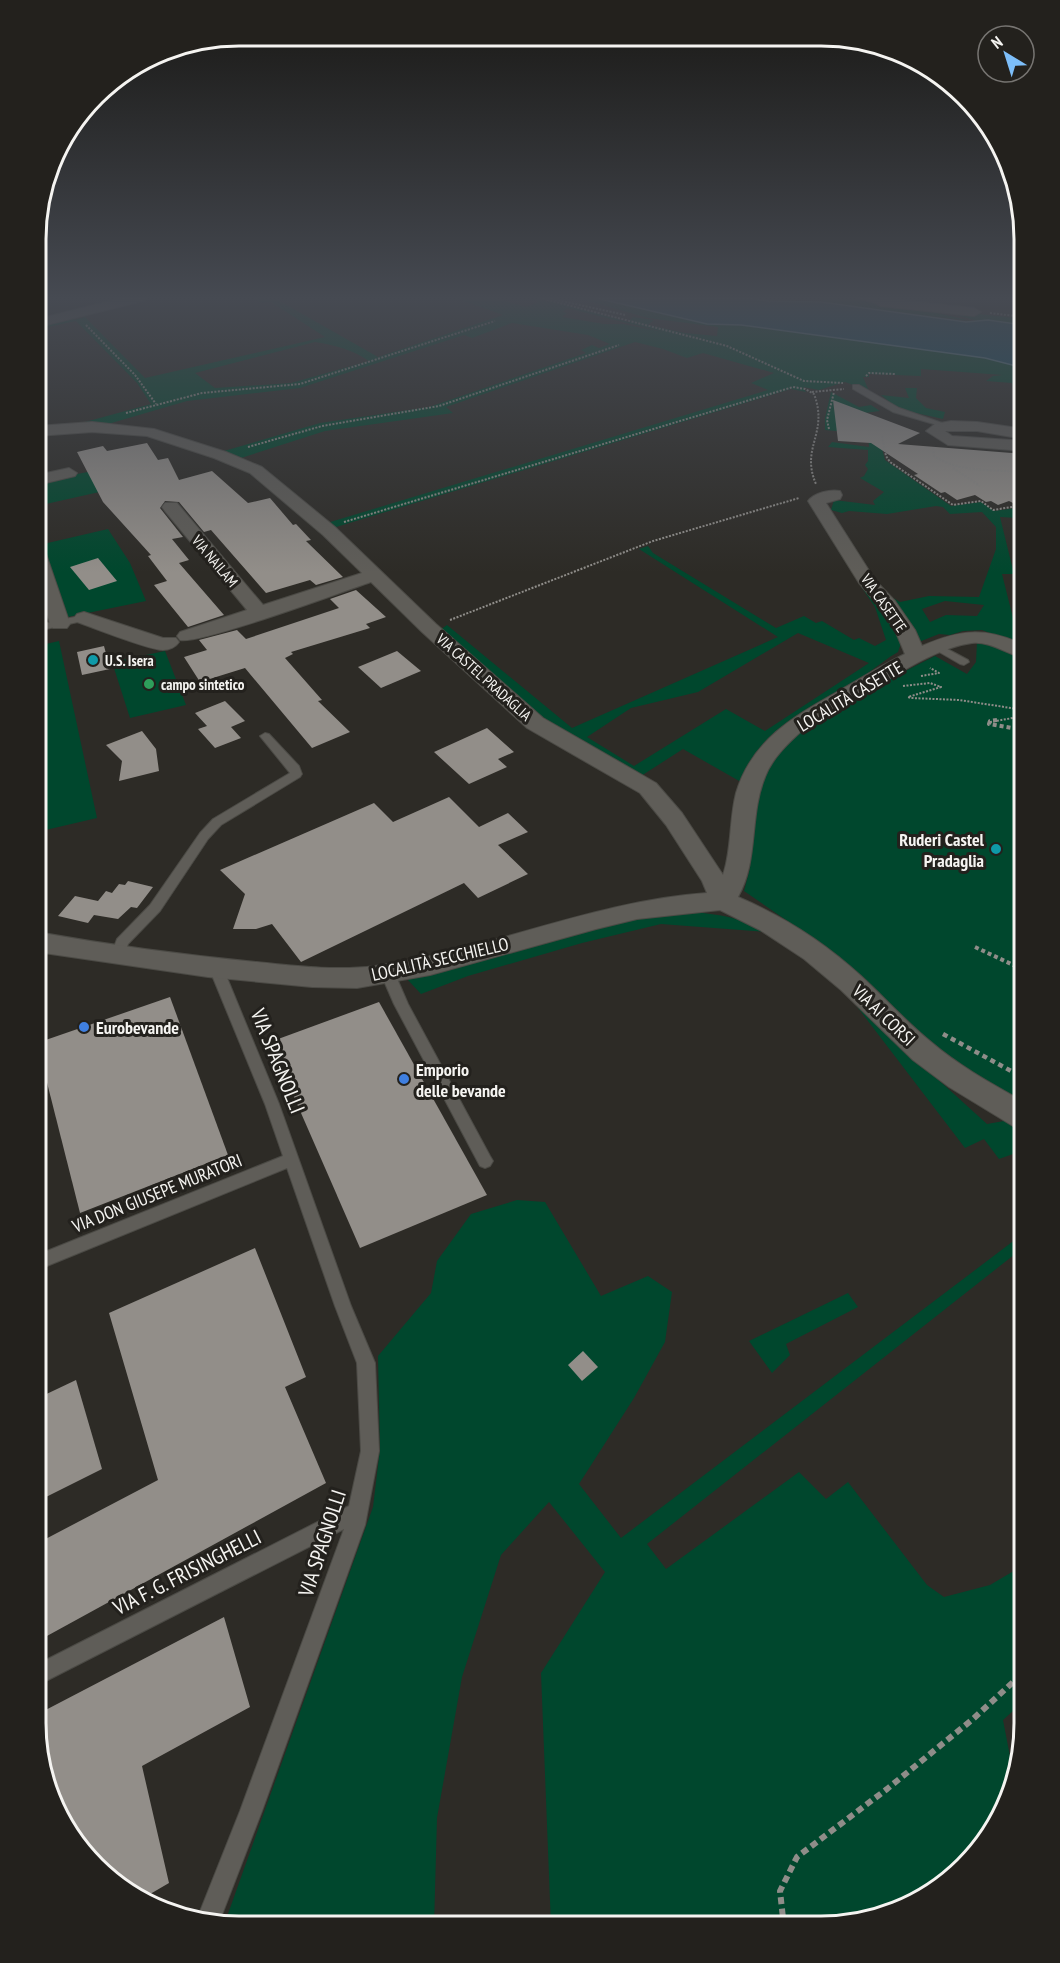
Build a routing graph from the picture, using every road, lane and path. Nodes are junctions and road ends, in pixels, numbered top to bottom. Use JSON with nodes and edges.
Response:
{"nodes":[{"id":1,"x":146,"y":390,"type":"edge"},
{"id":2,"x":239,"y":390,"type":"edge"},
{"id":3,"x":487,"y":390,"type":"edge"},
{"id":4,"x":781,"y":390,"type":"edge"},
{"id":5,"x":805,"y":390,"type":"edge"},
{"id":6,"x":845,"y":390,"type":"edge"},
{"id":7,"x":861,"y":390,"type":"edge"},
{"id":8,"x":811,"y":392,"type":"junction"},
{"id":9,"x":834,"y":392,"type":"junction"},
{"id":10,"x":156,"y":404,"type":"junction"},
{"id":11,"x":117,"y":416,"type":"dead end"},
{"id":12,"x":944,"y":425,"type":"junction"},
{"id":13,"x":829,"y":429,"type":"dead end"},
{"id":14,"x":46,"y":430,"type":"edge"},
{"id":15,"x":1014,"y":433,"type":"edge"},
{"id":16,"x":882,"y":436,"type":"dead end"},
{"id":17,"x":1014,"y":445,"type":"edge"},
{"id":18,"x":933,"y":447,"type":"dead end"},
{"id":19,"x":239,"y":450,"type":"dead end"},
{"id":20,"x":947,"y":464,"type":"junction"},
{"id":21,"x":1014,"y":471,"type":"edge"},
{"id":22,"x":69,"y":473,"type":"dead end"},
{"id":23,"x":46,"y":478,"type":"edge"},
{"id":24,"x":980,"y":486,"type":"dead end"},
{"id":25,"x":825,"y":493,"type":"joint"},
{"id":26,"x":806,"y":496,"type":"dead end"},
{"id":27,"x":171,"y":507,"type":"dead end"},
{"id":28,"x":1014,"y":507,"type":"edge"},
{"id":29,"x":342,"y":522,"type":"dead end"},
{"id":30,"x":374,"y":575,"type":"junction"},
{"id":31,"x":46,"y":581,"type":"edge"},
{"id":32,"x":260,"y":614,"type":"junction"},
{"id":33,"x":84,"y":618,"type":"joint"},
{"id":34,"x":446,"y":622,"type":"dead end"},
{"id":35,"x":60,"y":624,"type":"junction"},
{"id":36,"x":46,"y":626,"type":"edge"},
{"id":37,"x":1014,"y":648,"type":"edge"},
{"id":38,"x":926,"y":662,"type":"junction"},
{"id":39,"x":964,"y":662,"type":"dead end"},
{"id":40,"x":904,"y":679,"type":"dead end"},
{"id":41,"x":1014,"y":708,"type":"edge"},
{"id":42,"x":1014,"y":718,"type":"edge"},
{"id":43,"x":1014,"y":728,"type":"edge"},
{"id":44,"x":265,"y":736,"type":"dead end"},
{"id":45,"x":735,"y":906,"type":"junction"},
{"id":46,"x":46,"y":943,"type":"edge"},
{"id":47,"x":975,"y":947,"type":"dead end"},
{"id":48,"x":118,"y":955,"type":"junction"},
{"id":49,"x":1014,"y":965,"type":"edge"},
{"id":50,"x":216,"y":968,"type":"junction"},
{"id":51,"x":388,"y":974,"type":"junction"},
{"id":52,"x":1013,"y":1111,"type":"edge"},
{"id":53,"x":292,"y":1159,"type":"junction"},
{"id":54,"x":485,"y":1161,"type":"dead end"},
{"id":55,"x":46,"y":1259,"type":"edge"},
{"id":56,"x":360,"y":1511,"type":"junction"},
{"id":57,"x":46,"y":1671,"type":"edge"},
{"id":58,"x":1013,"y":1682,"type":"edge"},
{"id":59,"x":210,"y":1914,"type":"edge"},
{"id":60,"x":783,"y":1916,"type":"edge"}],
"edges":[{"from":1,"to":10,"type":"path"},
{"from":2,"to":10,"type":"path"},
{"from":3,"to":19,"type":"path"},
{"from":4,"to":29,"type":"path"},
{"from":5,"to":8,"type":"path"},
{"from":6,"to":9,"type":"path"},
{"from":7,"to":12,"type":"lane"},
{"from":8,"to":9,"type":"path"},
{"from":8,"to":25,"type":"path"},
{"from":9,"to":13,"type":"path"},
{"from":10,"to":11,"type":"path"},
{"from":12,"to":15,"type":"street"},
{"from":12,"to":17,"type":"street"},
{"from":14,"to":30,"type":"street","name":"VIA CASTEL PRADAGLIA"},
{"from":16,"to":28,"type":"path"},
{"from":18,"to":20,"type":"path"},
{"from":20,"to":21,"type":"path"},
{"from":20,"to":24,"type":"path"},
{"from":22,"to":23,"type":"street"},
{"from":25,"to":38,"type":"street","name":"VIA CASETTE"},
{"from":26,"to":34,"type":"path"},
{"from":27,"to":32,"type":"street","name":"VIA NAILAM"},
{"from":30,"to":32,"type":"street"},
{"from":30,"to":45,"type":"street","name":"VIA CASTEL PRADAGLIA"},
{"from":31,"to":35,"type":"street"},
{"from":32,"to":33,"type":"street"},
{"from":33,"to":35,"type":"lane"},
{"from":35,"to":36,"type":"lane"},
{"from":37,"to":38,"type":"street"},
{"from":38,"to":38,"type":"path"},
{"from":38,"to":39,"type":"lane"},
{"from":38,"to":45,"type":"street","name":"LOCALITÀ CASETTE"},
{"from":40,"to":41,"type":"path"},
{"from":42,"to":43,"type":"path"},
{"from":44,"to":48,"type":"lane"},
{"from":45,"to":51,"type":"street","name":"LOCALITÀ SECCHIELLO"},
{"from":45,"to":52,"type":"street","name":"VIA AI CORSI"},
{"from":46,"to":48,"type":"street","name":"LOCALITÀ SECCHIELLO"},
{"from":47,"to":49,"type":"path"},
{"from":48,"to":50,"type":"street","name":"LOCALITÀ SECCHIELLO"},
{"from":50,"to":51,"type":"street","name":"LOCALITÀ SECCHIELLO"},
{"from":50,"to":53,"type":"lane","name":"VIA SPAGNOLLI"},
{"from":51,"to":54,"type":"lane"},
{"from":53,"to":55,"type":"lane","name":"VIA DON GIUSEPE MURATORI"},
{"from":53,"to":56,"type":"lane","name":"VIA SPAGNOLLI"},
{"from":56,"to":57,"type":"lane","name":"VIA F. G. FRISINGHELLI"},
{"from":56,"to":59,"type":"lane","name":"VIA SPAGNOLLI"},
{"from":58,"to":60,"type":"path"}]}
